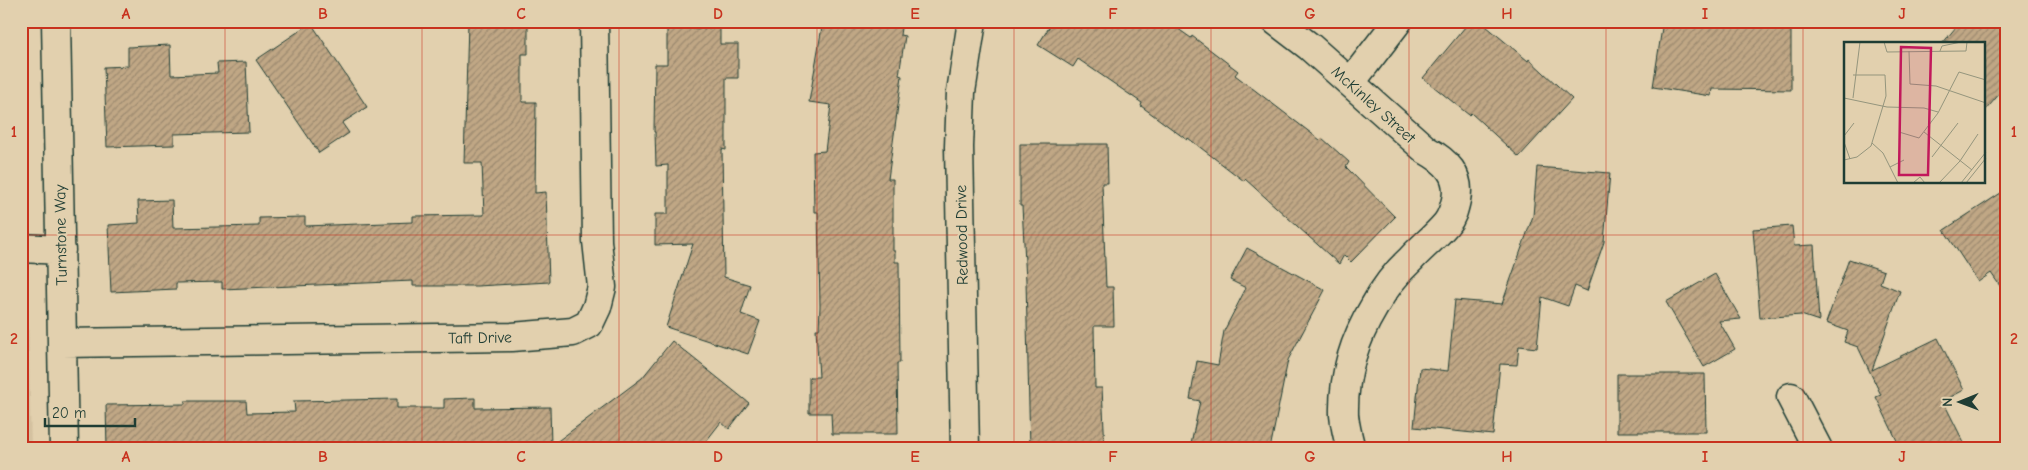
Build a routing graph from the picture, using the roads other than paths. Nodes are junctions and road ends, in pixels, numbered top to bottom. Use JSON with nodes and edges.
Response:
{"nodes":[{"id":1,"x":56,"y":21,"type":"edge"},
{"id":2,"x":594,"y":21,"type":"edge"},
{"id":3,"x":972,"y":21,"type":"edge"},
{"id":4,"x":1276,"y":21,"type":"edge"},
{"id":5,"x":1398,"y":21,"type":"edge"},
{"id":6,"x":1350,"y":82,"type":"junction"},
{"id":7,"x":21,"y":248,"type":"edge"},
{"id":8,"x":61,"y":250,"type":"junction"},
{"id":9,"x":62,"y":343,"type":"junction"},
{"id":10,"x":1791,"y":397,"type":"dead end"},
{"id":11,"x":64,"y":449,"type":"edge"},
{"id":12,"x":966,"y":449,"type":"edge"},
{"id":13,"x":1351,"y":449,"type":"edge"},
{"id":14,"x":1818,"y":449,"type":"edge"}],
"edges":[{"from":1,"to":8,"type":"street","name":"Turnstone Way"},
{"from":2,"to":9,"type":"street","name":"Taft Drive"},
{"from":3,"to":12,"type":"street","name":"Redwood Drive"},
{"from":4,"to":6,"type":"street","name":"McKinley Street"},
{"from":5,"to":6,"type":"street"},
{"from":6,"to":13,"type":"street","name":"McKinley Street"},
{"from":7,"to":8,"type":"street"},
{"from":8,"to":9,"type":"street","name":"Turnstone Way"},
{"from":9,"to":11,"type":"street","name":"Turnstone Way"},
{"from":10,"to":14,"type":"street"}]}
